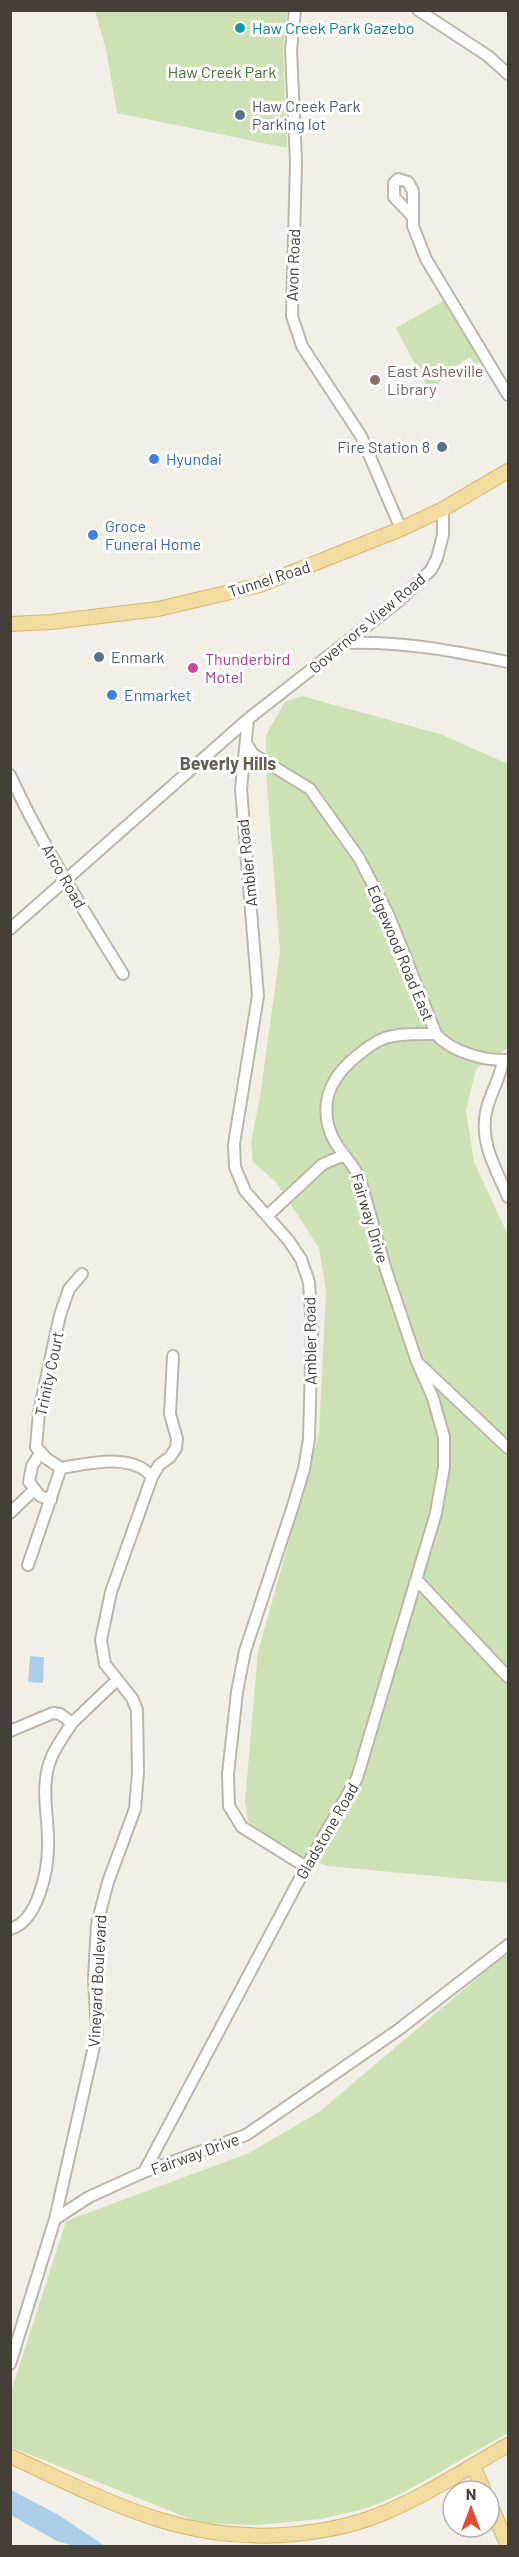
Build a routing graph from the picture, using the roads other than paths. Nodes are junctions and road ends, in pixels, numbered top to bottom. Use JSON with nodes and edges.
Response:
{"nodes":[{"id":1,"x":295,"y":10,"type":"edge"},
{"id":2,"x":418,"y":10,"type":"edge"},
{"id":3,"x":508,"y":74,"type":"edge"},
{"id":4,"x":411,"y":215,"type":"dead end"},
{"id":5,"x":508,"y":396,"type":"edge"},
{"id":6,"x":508,"y":471,"type":"edge"},
{"id":7,"x":444,"y":508,"type":"junction"},
{"id":8,"x":401,"y":529,"type":"junction"},
{"id":9,"x":10,"y":624,"type":"edge"},
{"id":10,"x":346,"y":644,"type":"junction"},
{"id":11,"x":508,"y":662,"type":"edge"},
{"id":12,"x":248,"y":719,"type":"junction"},
{"id":13,"x":246,"y":743,"type":"junction"},
{"id":14,"x":10,"y":776,"type":"edge"},
{"id":15,"x":66,"y":880,"type":"junction"},
{"id":16,"x":10,"y":929,"type":"edge"},
{"id":17,"x":123,"y":974,"type":"dead end"},
{"id":18,"x":436,"y":1034,"type":"junction"},
{"id":19,"x":506,"y":1060,"type":"edge"},
{"id":20,"x":342,"y":1156,"type":"junction"},
{"id":21,"x":508,"y":1197,"type":"edge"},
{"id":22,"x":267,"y":1216,"type":"junction"},
{"id":23,"x":82,"y":1274,"type":"dead end"},
{"id":24,"x":173,"y":1356,"type":"dead end"},
{"id":25,"x":417,"y":1362,"type":"junction"},
{"id":26,"x":508,"y":1449,"type":"edge"},
{"id":27,"x":41,"y":1452,"type":"junction"},
{"id":28,"x":61,"y":1468,"type":"junction"},
{"id":29,"x":152,"y":1477,"type":"junction"},
{"id":30,"x":34,"y":1490,"type":"junction"},
{"id":31,"x":51,"y":1500,"type":"junction"},
{"id":32,"x":10,"y":1513,"type":"edge"},
{"id":33,"x":28,"y":1565,"type":"dead end"},
{"id":34,"x":417,"y":1580,"type":"junction"},
{"id":35,"x":508,"y":1677,"type":"edge"},
{"id":36,"x":117,"y":1680,"type":"junction"},
{"id":37,"x":72,"y":1724,"type":"junction"},
{"id":38,"x":10,"y":1731,"type":"edge"},
{"id":39,"x":306,"y":1867,"type":"junction"},
{"id":40,"x":10,"y":1929,"type":"edge"},
{"id":41,"x":508,"y":1945,"type":"edge"},
{"id":42,"x":144,"y":2172,"type":"junction"},
{"id":43,"x":55,"y":2219,"type":"junction"},
{"id":44,"x":10,"y":2364,"type":"edge"},
{"id":45,"x":508,"y":2445,"type":"edge"},
{"id":46,"x":10,"y":2456,"type":"edge"},
{"id":47,"x":473,"y":2465,"type":"junction"},
{"id":48,"x":479,"y":2479,"type":"edge"},
{"id":49,"x":501,"y":2528,"type":"edge"},
{"id":50,"x":508,"y":2546,"type":"edge"}],
"edges":[{"from":1,"to":8,"type":"street","name":"Avon Road"},
{"from":2,"to":3,"type":"street"},
{"from":4,"to":5,"type":"street"},
{"from":6,"to":7,"type":"main road","name":"Tunnel Road"},
{"from":7,"to":8,"type":"main road","name":"Tunnel Road"},
{"from":7,"to":10,"type":"street","name":"Governors View Road"},
{"from":8,"to":9,"type":"main road","name":"Tunnel Road"},
{"from":10,"to":11,"type":"street"},
{"from":10,"to":12,"type":"street","name":"Governors View Road"},
{"from":12,"to":13,"type":"street","name":"Ambler Road"},
{"from":12,"to":15,"type":"street","name":"Governors View Road"},
{"from":13,"to":18,"type":"street","name":"Edgewood Road East"},
{"from":13,"to":22,"type":"street","name":"Ambler Road"},
{"from":14,"to":15,"type":"street","name":"Arco Road"},
{"from":15,"to":16,"type":"street","name":"Governors View Road"},
{"from":15,"to":17,"type":"street","name":"Arco Road"},
{"from":18,"to":19,"type":"street"},
{"from":18,"to":20,"type":"street","name":"Fairway Drive"},
{"from":19,"to":21,"type":"street"},
{"from":20,"to":22,"type":"street"},
{"from":20,"to":25,"type":"street","name":"Fairway Drive"},
{"from":22,"to":39,"type":"street","name":"Ambler Road"},
{"from":23,"to":27,"type":"street","name":"Trinity Court"},
{"from":24,"to":29,"type":"street"},
{"from":25,"to":26,"type":"street","name":"Fairway Drive"},
{"from":25,"to":34,"type":"street","name":"Gladstone Road"},
{"from":27,"to":28,"type":"street"},
{"from":27,"to":30,"type":"street"},
{"from":28,"to":29,"type":"street"},
{"from":28,"to":31,"type":"street"},
{"from":29,"to":36,"type":"street","name":"Vineyard Boulevard"},
{"from":30,"to":31,"type":"street"},
{"from":30,"to":32,"type":"street"},
{"from":31,"to":33,"type":"street"},
{"from":34,"to":35,"type":"street"},
{"from":34,"to":39,"type":"street","name":"Gladstone Road"},
{"from":36,"to":37,"type":"street"},
{"from":36,"to":43,"type":"street","name":"Vineyard Boulevard"},
{"from":37,"to":38,"type":"street"},
{"from":37,"to":40,"type":"street"},
{"from":39,"to":42,"type":"street","name":"Gladstone Road"},
{"from":41,"to":42,"type":"street","name":"Fairway Drive"},
{"from":42,"to":43,"type":"street","name":"Fairway Drive"},
{"from":43,"to":44,"type":"street"},
{"from":45,"to":47,"type":"main road"},
{"from":46,"to":47,"type":"main road"},
{"from":47,"to":48,"type":"main road"},
{"from":49,"to":50,"type":"main road"}]}
